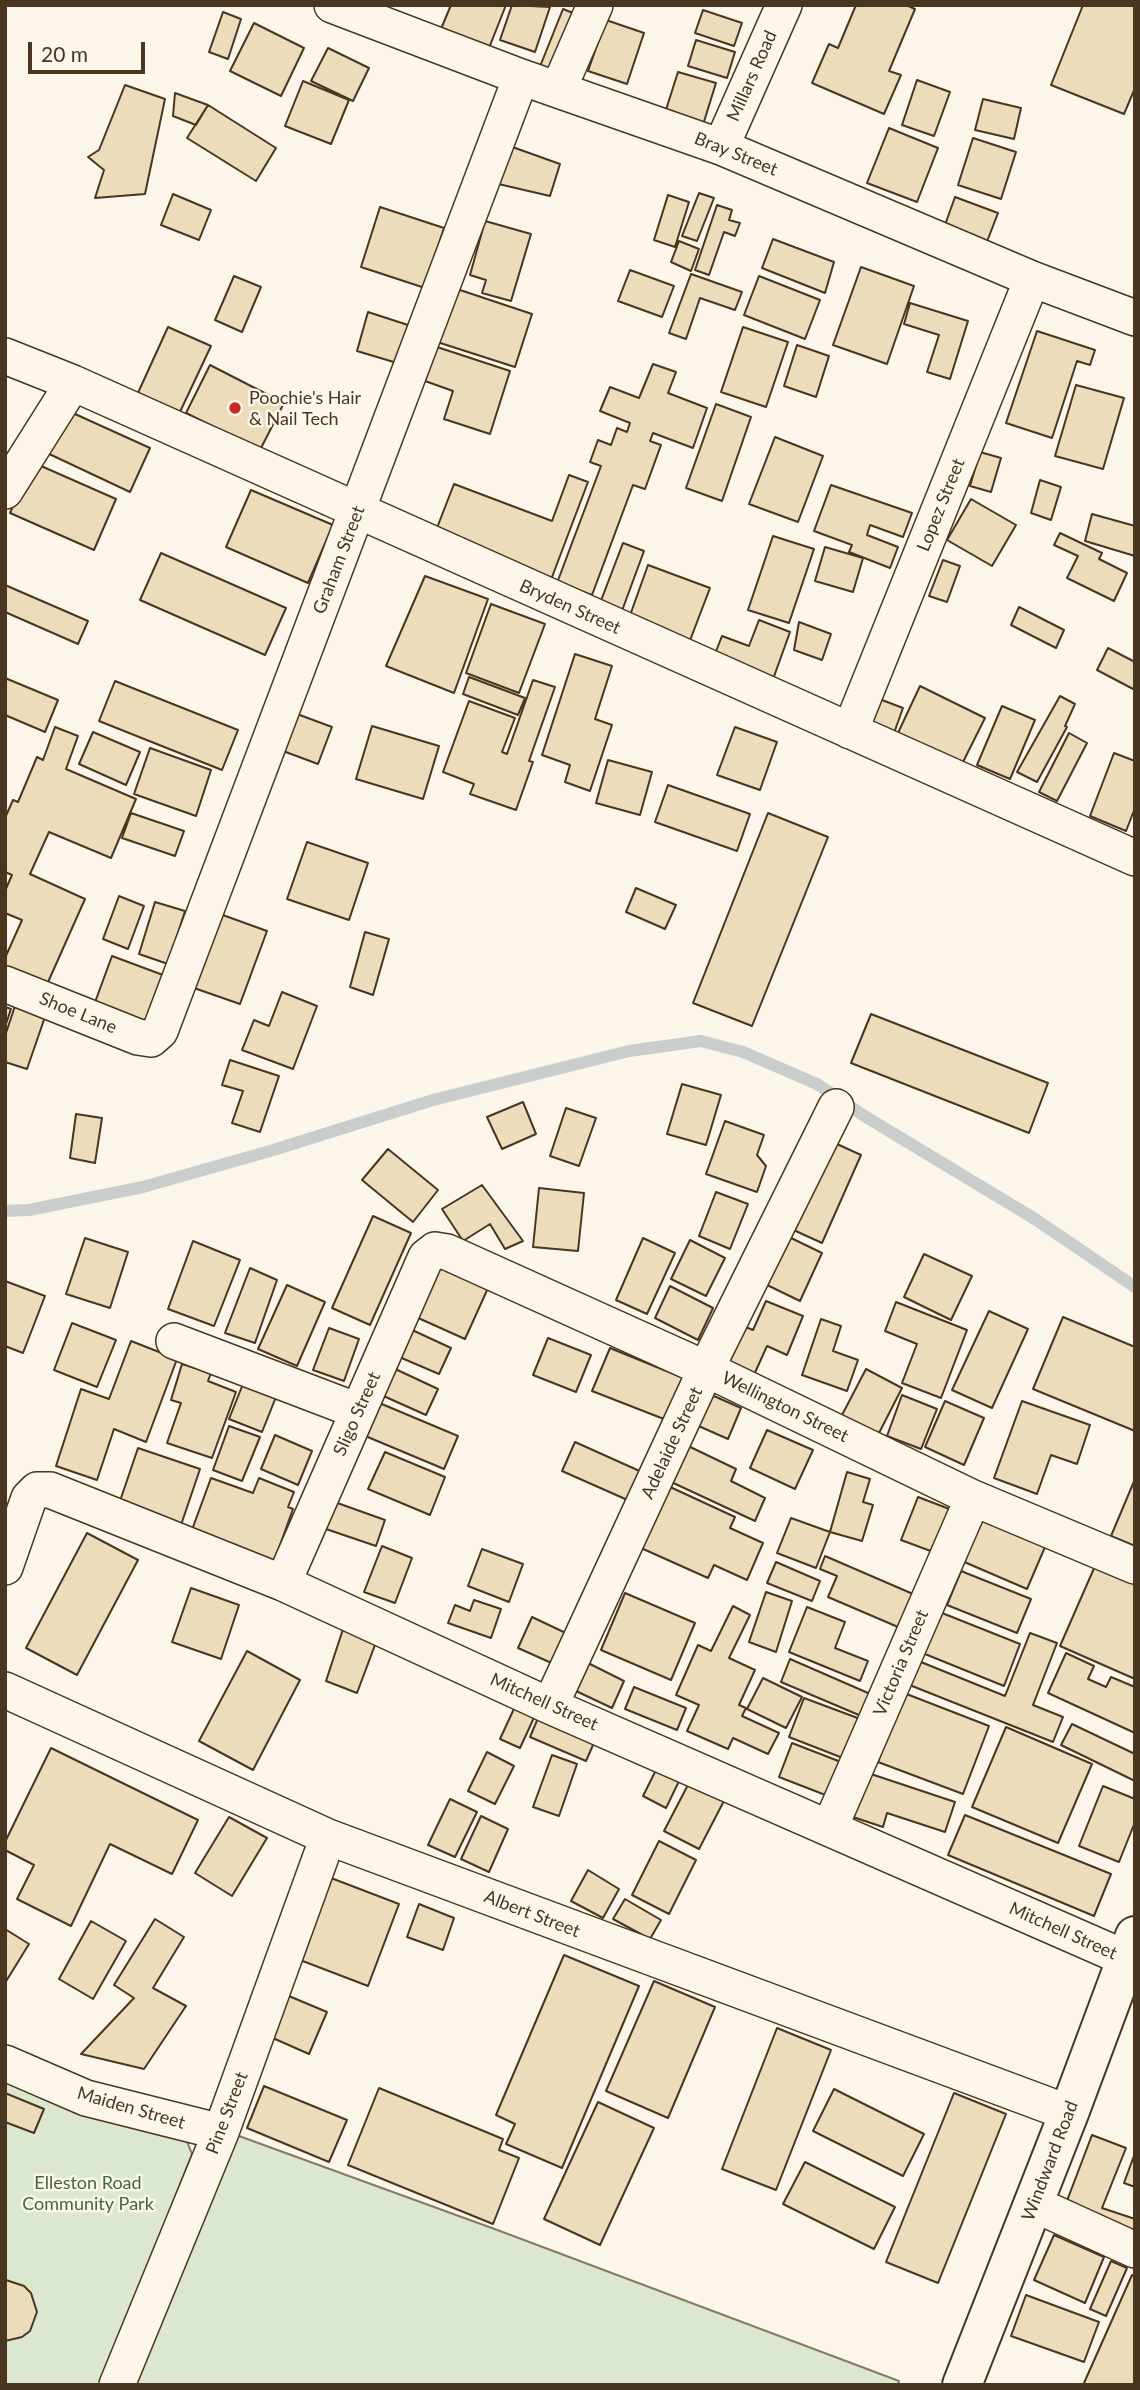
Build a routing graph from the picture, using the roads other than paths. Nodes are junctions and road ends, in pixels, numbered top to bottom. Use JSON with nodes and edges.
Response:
{"nodes":[{"id":1,"x":332,"y":5,"type":"edge"},
{"id":2,"x":595,"y":5,"type":"edge"},
{"id":3,"x":784,"y":5,"type":"edge"},
{"id":4,"x":521,"y":77,"type":"junction"},
{"id":5,"x":559,"y":88,"type":"junction"},
{"id":6,"x":721,"y":147,"type":"junction"},
{"id":7,"x":1032,"y":279,"type":"junction"},
{"id":8,"x":1135,"y":318,"type":"edge"},
{"id":9,"x":5,"y":355,"type":"edge"},
{"id":10,"x":72,"y":383,"type":"junction"},
{"id":11,"x":5,"y":491,"type":"edge"},
{"id":12,"x":357,"y":512,"type":"junction"},
{"id":13,"x":850,"y":731,"type":"junction"},
{"id":14,"x":1131,"y":846,"type":"edge"},
{"id":15,"x":5,"y":984,"type":"edge"},
{"id":16,"x":151,"y":1039,"type":"joint"},
{"id":17,"x":836,"y":1107,"type":"dead end"},
{"id":18,"x":435,"y":1250,"type":"joint"},
{"id":19,"x":174,"y":1341,"type":"dead end"},
{"id":20,"x":706,"y":1369,"type":"junction"},
{"id":21,"x":358,"y":1411,"type":"junction"},
{"id":22,"x":973,"y":1498,"type":"junction"},
{"id":23,"x":1135,"y":1566,"type":"edge"},
{"id":24,"x":5,"y":1567,"type":"edge"},
{"id":25,"x":283,"y":1583,"type":"junction"},
{"id":26,"x":5,"y":1690,"type":"edge"},
{"id":27,"x":550,"y":1706,"type":"junction"},
{"id":28,"x":830,"y":1828,"type":"junction"},
{"id":29,"x":328,"y":1837,"type":"junction"},
{"id":30,"x":1130,"y":1947,"type":"edge"},
{"id":31,"x":5,"y":2063,"type":"edge"},
{"id":32,"x":1069,"y":2113,"type":"junction"},
{"id":33,"x":221,"y":2132,"type":"junction"},
{"id":34,"x":1034,"y":2204,"type":"junction"},
{"id":35,"x":1135,"y":2250,"type":"edge"},
{"id":36,"x":117,"y":2385,"type":"edge"},
{"id":37,"x":962,"y":2385,"type":"edge"}],
"edges":[{"from":1,"to":4,"type":"street","name":"Bray Street"},
{"from":2,"to":5,"type":"street"},
{"from":3,"to":6,"type":"street","name":"Millars Road"},
{"from":4,"to":5,"type":"street","name":"Bray Street"},
{"from":4,"to":12,"type":"street","name":"Graham Street"},
{"from":5,"to":6,"type":"street","name":"Bray Street"},
{"from":6,"to":7,"type":"street","name":"Bray Street"},
{"from":7,"to":8,"type":"street","name":"Bray Street"},
{"from":7,"to":13,"type":"street","name":"Lopez Street"},
{"from":9,"to":10,"type":"street","name":"Bryden Street"},
{"from":10,"to":11,"type":"street"},
{"from":10,"to":12,"type":"street","name":"Bryden Street"},
{"from":12,"to":13,"type":"street","name":"Bryden Street"},
{"from":12,"to":16,"type":"street","name":"Graham Street"},
{"from":13,"to":14,"type":"street","name":"Bryden Street"},
{"from":15,"to":16,"type":"street","name":"Shoe Lane"},
{"from":17,"to":20,"type":"street","name":"Adelaide Street"},
{"from":18,"to":20,"type":"street","name":"Wellington Street"},
{"from":18,"to":21,"type":"street","name":"Sligo Street"},
{"from":19,"to":21,"type":"street"},
{"from":20,"to":22,"type":"street","name":"Wellington Street"},
{"from":20,"to":27,"type":"street","name":"Adelaide Street"},
{"from":21,"to":25,"type":"street","name":"Sligo Street"},
{"from":22,"to":23,"type":"street","name":"Wellington Street"},
{"from":22,"to":28,"type":"street","name":"Victoria Street"},
{"from":24,"to":25,"type":"street","name":"Mitchell Street"},
{"from":25,"to":27,"type":"street","name":"Mitchell Street"},
{"from":26,"to":29,"type":"street","name":"Albert Street"},
{"from":27,"to":28,"type":"street","name":"Mitchell Street"},
{"from":28,"to":30,"type":"street","name":"Mitchell Street"},
{"from":29,"to":32,"type":"street","name":"Albert Street"},
{"from":29,"to":33,"type":"street","name":"Pine Street"},
{"from":30,"to":32,"type":"main road","name":"Windward Road"},
{"from":31,"to":33,"type":"street","name":"Maiden Street"},
{"from":32,"to":34,"type":"main road","name":"Windward Road"},
{"from":33,"to":36,"type":"street","name":"Pine Street"},
{"from":34,"to":35,"type":"street"},
{"from":34,"to":37,"type":"main road","name":"Windward Road"}]}
